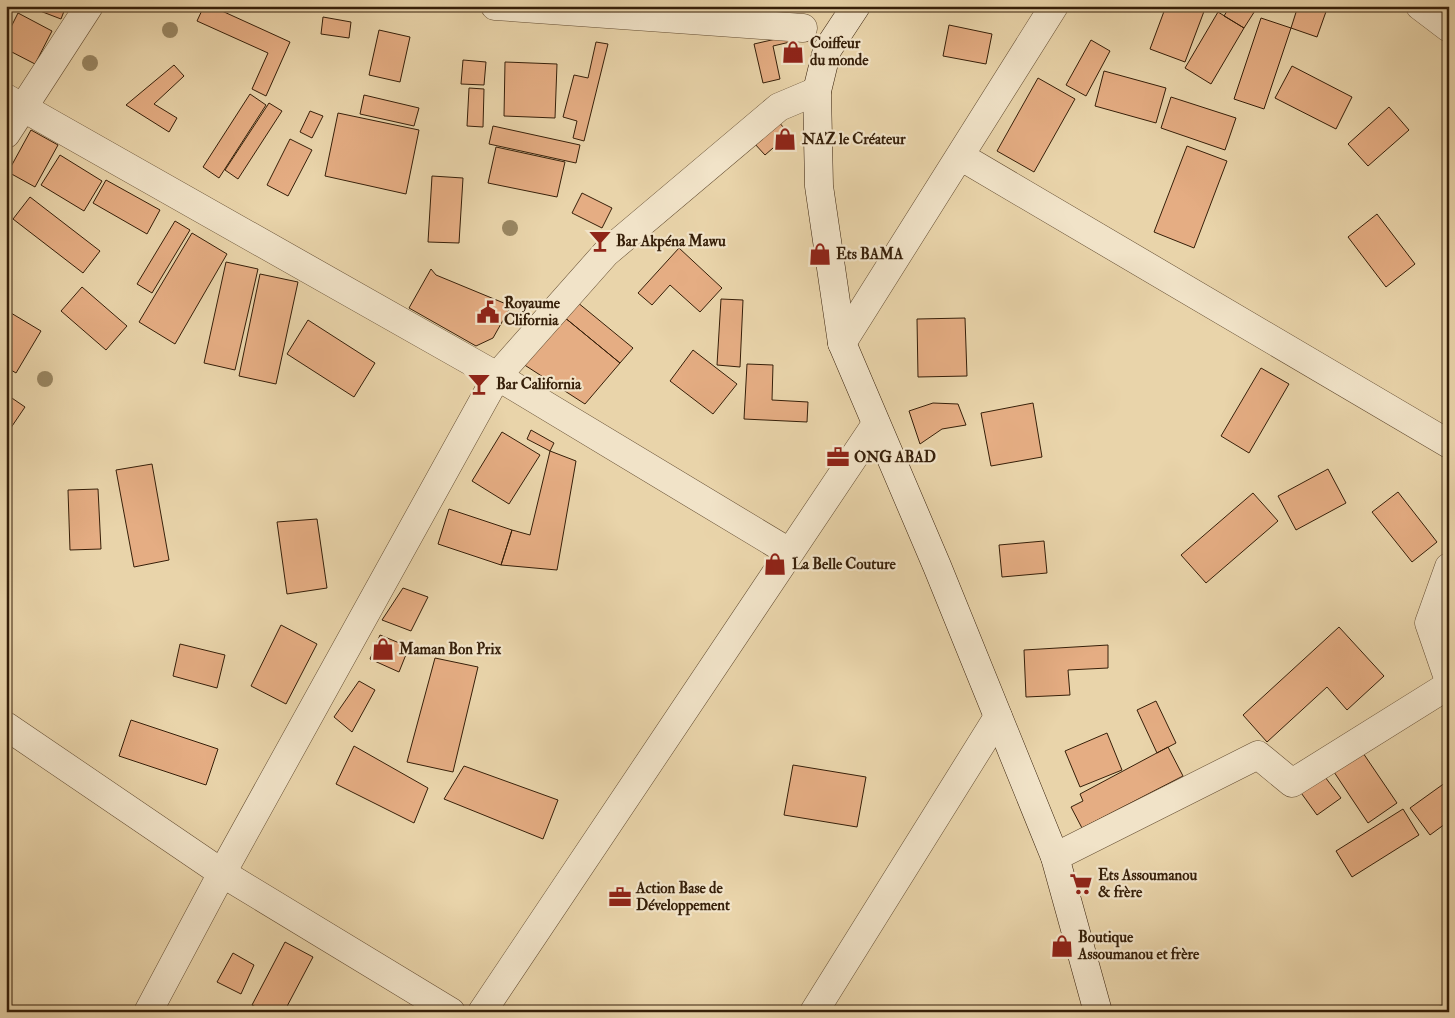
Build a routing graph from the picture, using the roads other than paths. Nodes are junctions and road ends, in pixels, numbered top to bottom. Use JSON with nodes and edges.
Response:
{"nodes":[{"id":1,"x":89,"y":6,"type":"edge"},
{"id":2,"x":496,"y":6,"type":"edge"},
{"id":3,"x":856,"y":6,"type":"edge"},
{"id":4,"x":1054,"y":6,"type":"edge"},
{"id":5,"x":1420,"y":6,"type":"edge"},
{"id":6,"x":798,"y":17,"type":"edge"},
{"id":7,"x":1449,"y":28,"type":"edge"},
{"id":8,"x":827,"y":50,"type":"junction"},
{"id":9,"x":817,"y":92,"type":"junction"},
{"id":10,"x":14,"y":103,"type":"edge"},
{"id":11,"x":6,"y":134,"type":"edge"},
{"id":12,"x":960,"y":156,"type":"junction"},
{"id":13,"x":842,"y":343,"type":"junction"},
{"id":14,"x":497,"y":376,"type":"junction"},
{"id":15,"x":876,"y":424,"type":"junction"},
{"id":16,"x":1449,"y":444,"type":"edge"},
{"id":17,"x":789,"y":552,"type":"junction"},
{"id":18,"x":1449,"y":567,"type":"edge"},
{"id":19,"x":1449,"y":681,"type":"edge"},
{"id":20,"x":1449,"y":685,"type":"edge"},
{"id":21,"x":998,"y":717,"type":"junction"},
{"id":22,"x":6,"y":726,"type":"edge"},
{"id":23,"x":1055,"y":857,"type":"junction"},
{"id":24,"x":222,"y":873,"type":"junction"},
{"id":25,"x":148,"y":1012,"type":"edge"},
{"id":26,"x":451,"y":1012,"type":"edge"},
{"id":27,"x":482,"y":1012,"type":"edge"},
{"id":28,"x":814,"y":1012,"type":"edge"},
{"id":29,"x":1098,"y":1012,"type":"edge"}],
"edges":[{"from":1,"to":10,"type":"street"},
{"from":2,"to":6,"type":"street"},
{"from":3,"to":8,"type":"street"},
{"from":4,"to":12,"type":"street"},
{"from":5,"to":7,"type":"street"},
{"from":6,"to":8,"type":"street"},
{"from":8,"to":9,"type":"street"},
{"from":9,"to":13,"type":"street"},
{"from":9,"to":14,"type":"street"},
{"from":10,"to":11,"type":"street"},
{"from":10,"to":14,"type":"street"},
{"from":12,"to":13,"type":"street"},
{"from":12,"to":16,"type":"street"},
{"from":13,"to":15,"type":"street"},
{"from":14,"to":17,"type":"street"},
{"from":14,"to":24,"type":"street"},
{"from":15,"to":17,"type":"street"},
{"from":15,"to":21,"type":"street"},
{"from":17,"to":27,"type":"street"},
{"from":18,"to":19,"type":"street"},
{"from":20,"to":23,"type":"street"},
{"from":21,"to":23,"type":"street"},
{"from":21,"to":28,"type":"street"},
{"from":22,"to":24,"type":"street"},
{"from":23,"to":29,"type":"street"},
{"from":24,"to":25,"type":"street"},
{"from":24,"to":26,"type":"street"}]}
